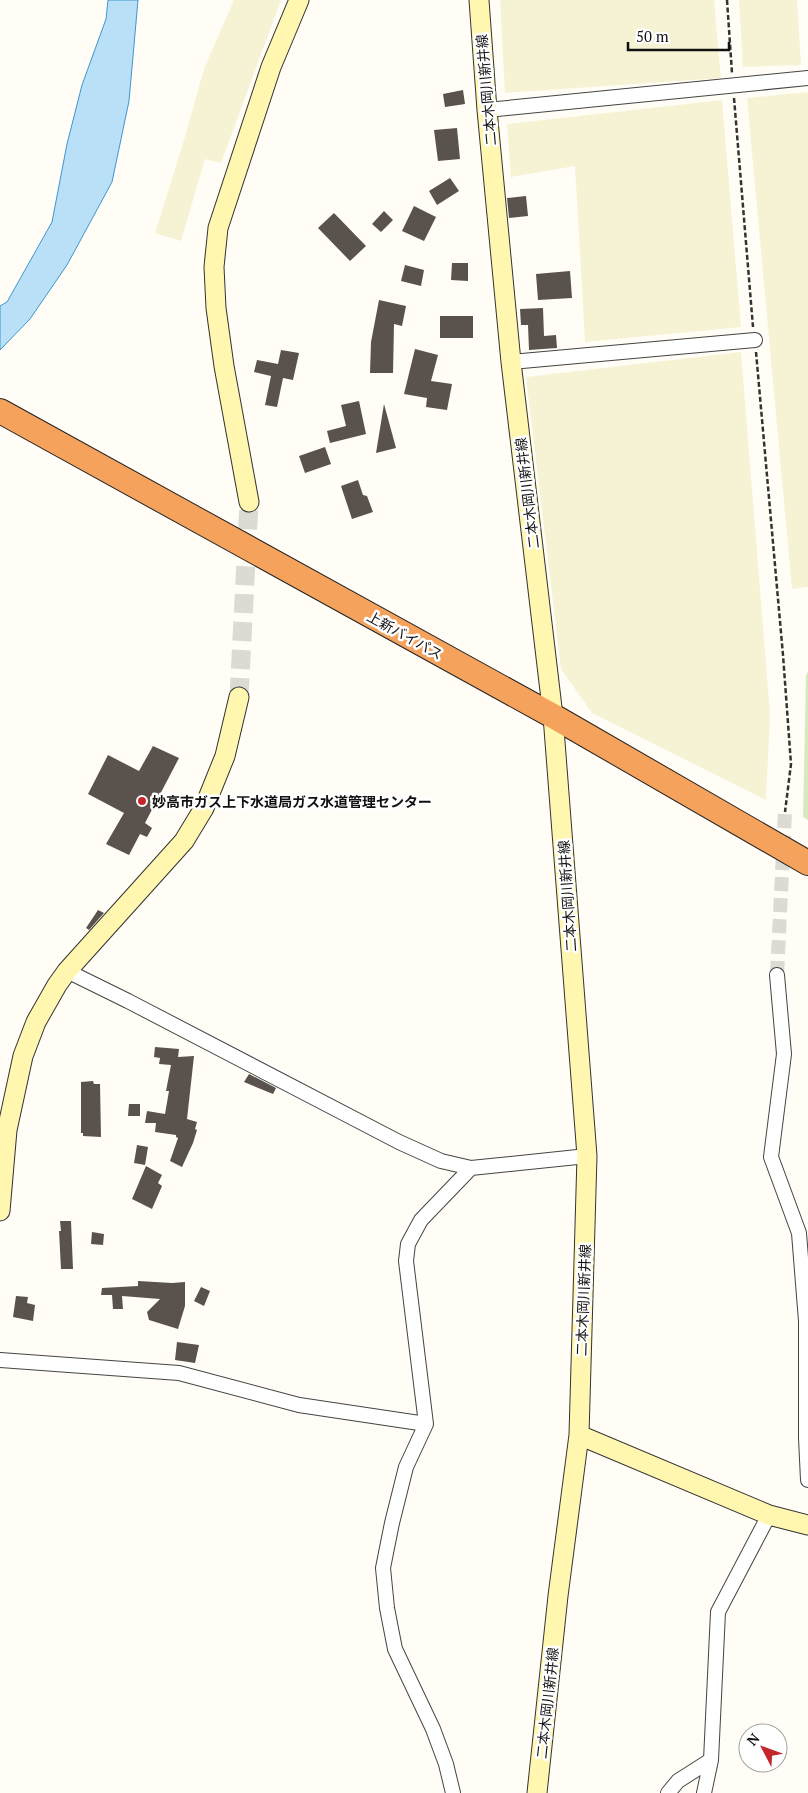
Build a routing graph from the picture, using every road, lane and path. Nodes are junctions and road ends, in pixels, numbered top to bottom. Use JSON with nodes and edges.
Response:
{"nodes":[{"id":1,"x":299,"y":0,"type":"edge"},
{"id":2,"x":479,"y":0,"type":"edge"},
{"id":3,"x":727,"y":0,"type":"edge"},
{"id":4,"x":808,"y":78,"type":"edge"},
{"id":5,"x":733,"y":86,"type":"junction"},
{"id":6,"x":487,"y":110,"type":"junction"},
{"id":7,"x":755,"y":340,"type":"junction"},
{"id":8,"x":511,"y":362,"type":"junction"},
{"id":9,"x":0,"y":411,"type":"edge"},
{"id":10,"x":249,"y":502,"type":"tunnel mouth"},
{"id":11,"x":239,"y":698,"type":"tunnel mouth"},
{"id":12,"x":553,"y":716,"type":"junction"},
{"id":13,"x":785,"y":812,"type":"tunnel mouth"},
{"id":14,"x":808,"y":864,"type":"edge"},
{"id":15,"x":67,"y":971,"type":"junction"},
{"id":16,"x":777,"y":975,"type":"tunnel mouth"},
{"id":17,"x":586,"y":1156,"type":"junction"},
{"id":18,"x":471,"y":1168,"type":"junction"},
{"id":19,"x":0,"y":1211,"type":"edge"},
{"id":20,"x":0,"y":1360,"type":"edge"},
{"id":21,"x":426,"y":1424,"type":"junction"},
{"id":22,"x":579,"y":1435,"type":"junction"},
{"id":23,"x":808,"y":1480,"type":"edge"},
{"id":24,"x":769,"y":1515,"type":"junction"},
{"id":25,"x":808,"y":1525,"type":"edge"},
{"id":26,"x":711,"y":1760,"type":"junction"},
{"id":27,"x":453,"y":1793,"type":"edge"},
{"id":28,"x":537,"y":1793,"type":"edge"},
{"id":29,"x":668,"y":1793,"type":"edge"},
{"id":30,"x":704,"y":1793,"type":"edge"}],
"edges":[{"from":1,"to":10,"type":"main road"},
{"from":2,"to":6,"type":"main road","name":"二本木岡川新井線"},
{"from":3,"to":5,"type":"path"},
{"from":4,"to":5,"type":"street"},
{"from":5,"to":6,"type":"street"},
{"from":5,"to":7,"type":"path"},
{"from":6,"to":8,"type":"main road","name":"二本木岡川新井線"},
{"from":7,"to":8,"type":"street"},
{"from":7,"to":13,"type":"path"},
{"from":8,"to":12,"type":"main road","name":"二本木岡川新井線"},
{"from":9,"to":12,"type":"highway","name":"上新バイパス"},
{"from":11,"to":15,"type":"main road"},
{"from":12,"to":14,"type":"highway","name":"上新バイパス"},
{"from":12,"to":17,"type":"main road","name":"二本木岡川新井線"},
{"from":15,"to":18,"type":"street"},
{"from":15,"to":19,"type":"main road"},
{"from":16,"to":23,"type":"street"},
{"from":17,"to":18,"type":"street"},
{"from":17,"to":22,"type":"main road","name":"二本木岡川新井線"},
{"from":18,"to":21,"type":"street"},
{"from":20,"to":21,"type":"street"},
{"from":21,"to":27,"type":"street"},
{"from":22,"to":24,"type":"main road"},
{"from":22,"to":28,"type":"main road","name":"二本木岡川新井線"},
{"from":24,"to":25,"type":"main road"},
{"from":24,"to":26,"type":"street"},
{"from":26,"to":29,"type":"street"},
{"from":26,"to":30,"type":"street"}]}
